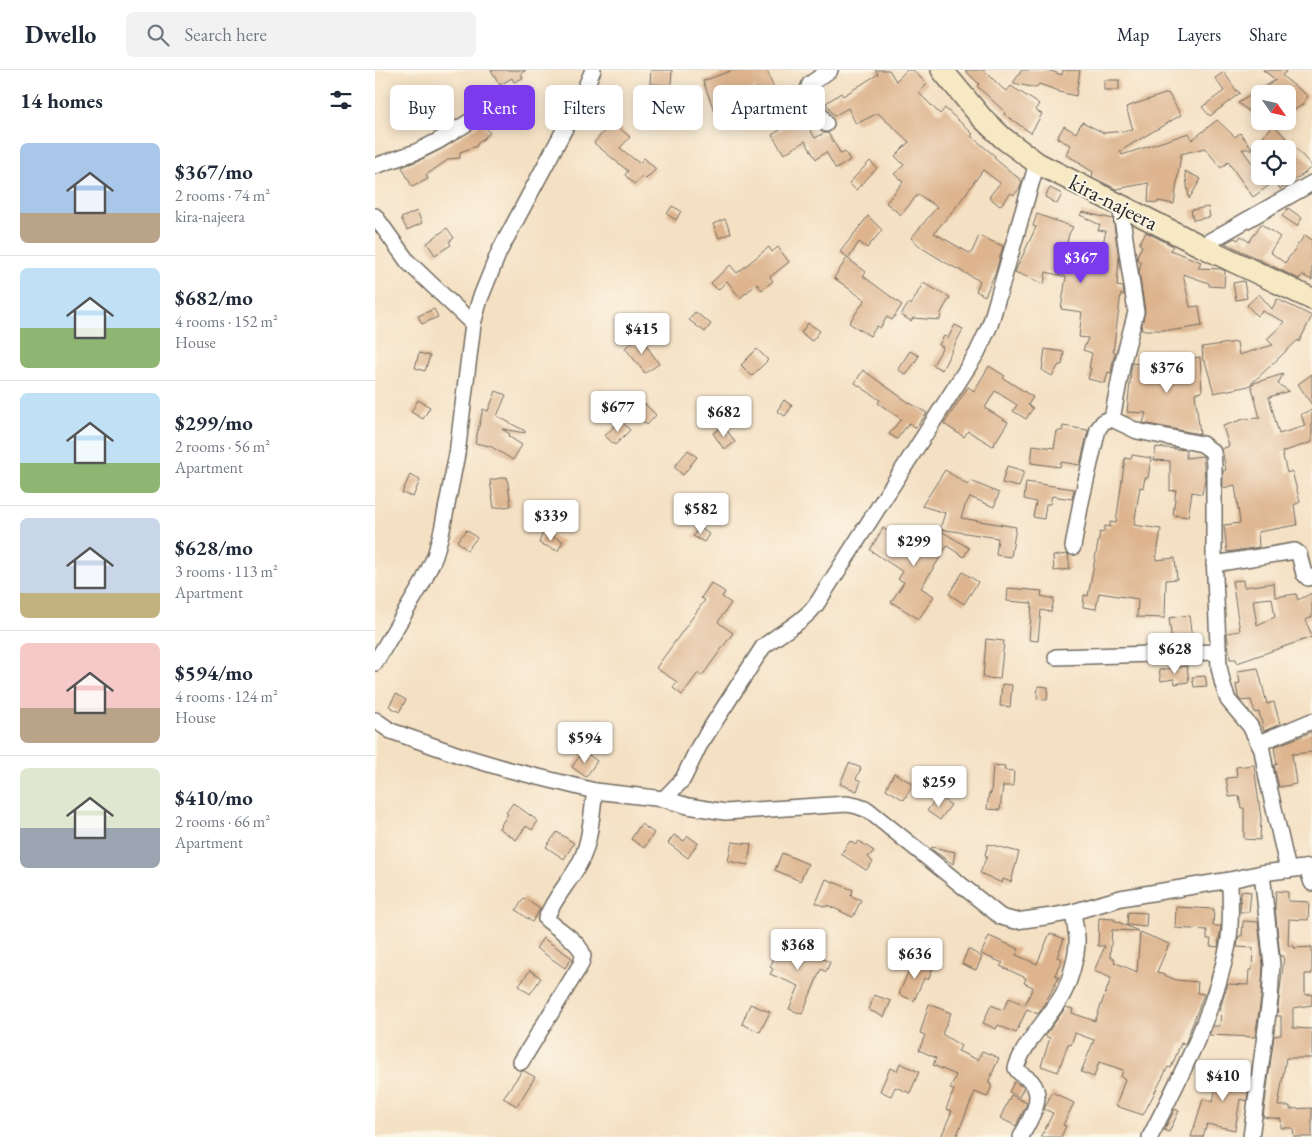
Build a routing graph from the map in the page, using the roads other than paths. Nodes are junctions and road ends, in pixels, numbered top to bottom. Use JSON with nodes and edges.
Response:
{"nodes":[{"id":1,"x":593,"y":70,"type":"edge"},
{"id":2,"x":831,"y":70,"type":"edge"},
{"id":3,"x":942,"y":70,"type":"edge"},
{"id":4,"x":826,"y":124,"type":"dead end"},
{"id":5,"x":464,"y":125,"type":"edge"},
{"id":6,"x":1037,"y":163,"type":"junction"},
{"id":7,"x":375,"y":166,"type":"edge"},
{"id":8,"x":1312,"y":183,"type":"edge"},
{"id":9,"x":1120,"y":205,"type":"junction"},
{"id":10,"x":375,"y":216,"type":"edge"},
{"id":11,"x":1201,"y":246,"type":"junction"},
{"id":12,"x":1312,"y":299,"type":"edge"},
{"id":13,"x":473,"y":324,"type":"junction"},
{"id":14,"x":1112,"y":419,"type":"junction"},
{"id":15,"x":1073,"y":547,"type":"dead end"},
{"id":16,"x":1214,"y":564,"type":"junction"},
{"id":17,"x":1312,"y":577,"type":"edge"},
{"id":18,"x":1218,"y":652,"type":"junction"},
{"id":19,"x":1056,"y":656,"type":"dead end"},
{"id":20,"x":376,"y":659,"type":"edge"},
{"id":21,"x":375,"y":720,"type":"edge"},
{"id":22,"x":1312,"y":721,"type":"edge"},
{"id":23,"x":1259,"y":743,"type":"junction"},
{"id":24,"x":595,"y":791,"type":"junction"},
{"id":25,"x":664,"y":799,"type":"junction"},
{"id":26,"x":1309,"y":868,"type":"edge"},
{"id":27,"x":1287,"y":870,"type":"junction"},
{"id":28,"x":1263,"y":873,"type":"junction"},
{"id":29,"x":1230,"y":880,"type":"junction"},
{"id":30,"x":1312,"y":883,"type":"edge"},
{"id":31,"x":1073,"y":912,"type":"junction"},
{"id":32,"x":521,"y":1062,"type":"dead end"},
{"id":33,"x":1021,"y":1137,"type":"edge"},
{"id":34,"x":1150,"y":1137,"type":"edge"},
{"id":35,"x":1251,"y":1137,"type":"edge"}],
"edges":[{"from":1,"to":13,"type":"street"},
{"from":2,"to":4,"type":"street"},
{"from":3,"to":6,"type":"street","name":"kira-najeera"},
{"from":5,"to":7,"type":"street"},
{"from":6,"to":9,"type":"street","name":"kira-najeera"},
{"from":6,"to":25,"type":"street"},
{"from":8,"to":11,"type":"street"},
{"from":9,"to":11,"type":"street","name":"kira-najeera"},
{"from":9,"to":14,"type":"street"},
{"from":10,"to":13,"type":"street"},
{"from":11,"to":12,"type":"street","name":"kira-najeera"},
{"from":13,"to":20,"type":"street"},
{"from":14,"to":15,"type":"street"},
{"from":14,"to":16,"type":"street"},
{"from":16,"to":17,"type":"street"},
{"from":16,"to":18,"type":"street"},
{"from":18,"to":19,"type":"street"},
{"from":18,"to":23,"type":"street"},
{"from":21,"to":24,"type":"street"},
{"from":22,"to":23,"type":"street"},
{"from":23,"to":27,"type":"street"},
{"from":24,"to":25,"type":"street"},
{"from":24,"to":32,"type":"street"},
{"from":25,"to":31,"type":"street"},
{"from":26,"to":27,"type":"street"},
{"from":26,"to":30,"type":"street"},
{"from":27,"to":28,"type":"street"},
{"from":28,"to":29,"type":"street"},
{"from":28,"to":35,"type":"street"},
{"from":29,"to":31,"type":"street"},
{"from":29,"to":34,"type":"street"},
{"from":31,"to":33,"type":"street"}]}
